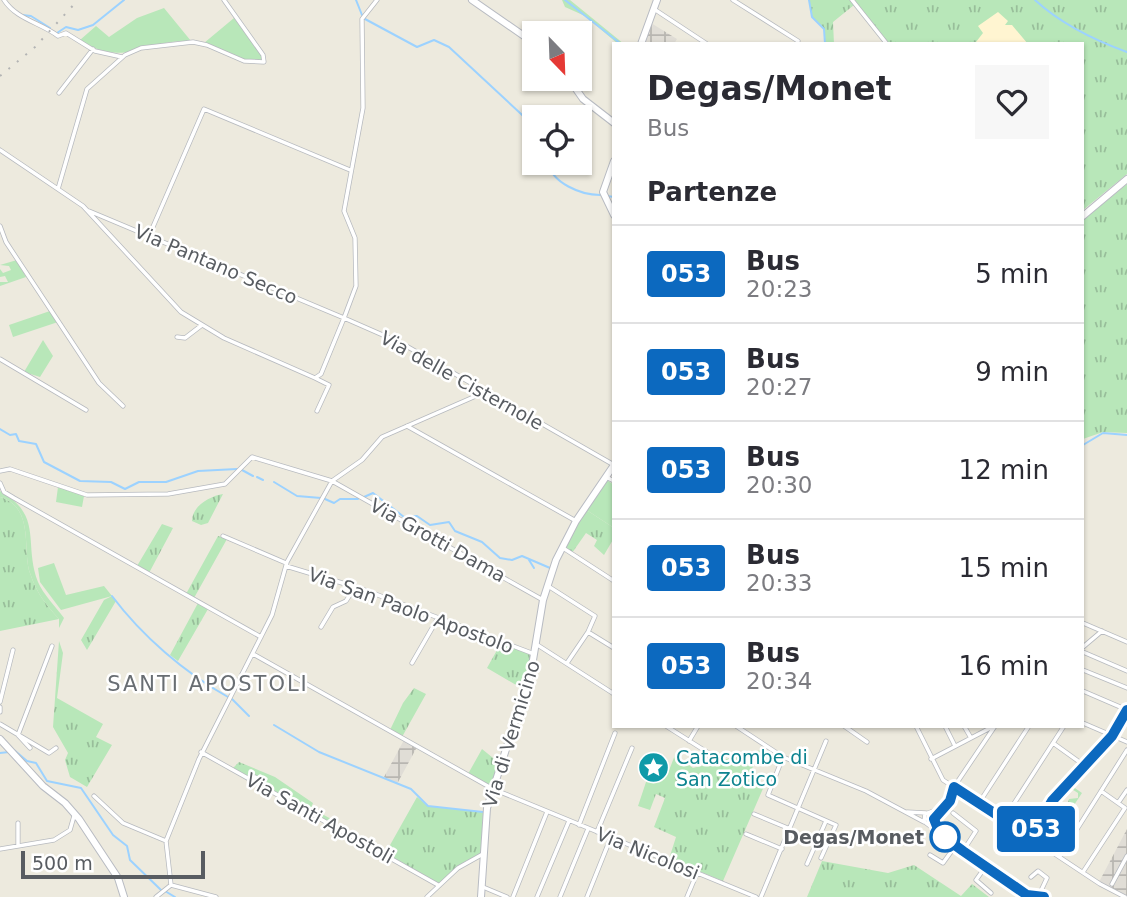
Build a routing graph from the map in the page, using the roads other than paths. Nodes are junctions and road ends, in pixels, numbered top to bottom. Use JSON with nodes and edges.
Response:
{"nodes":[{"id":1,"x":4,"y":0,"type":"edge"},
{"id":2,"x":224,"y":0,"type":"edge"},
{"id":3,"x":377,"y":0,"type":"edge"},
{"id":4,"x":472,"y":0,"type":"edge"},
{"id":5,"x":657,"y":0,"type":"edge"},
{"id":6,"x":733,"y":0,"type":"edge"},
{"id":7,"x":852,"y":0,"type":"edge"},
{"id":8,"x":654,"y":9,"type":"junction"},
{"id":9,"x":522,"y":35,"type":"edge"},
{"id":10,"x":798,"y":41,"type":"dead end"},
{"id":11,"x":642,"y":42,"type":"edge"},
{"id":12,"x":704,"y":42,"type":"edge"},
{"id":13,"x":885,"y":42,"type":"edge"},
{"id":14,"x":93,"y":49,"type":"junction"},
{"id":15,"x":122,"y":57,"type":"junction"},
{"id":16,"x":577,"y":91,"type":"edge"},
{"id":17,"x":59,"y":93,"type":"dead end"},
{"id":18,"x":612,"y":121,"type":"edge"},
{"id":19,"x":0,"y":150,"type":"edge"},
{"id":20,"x":612,"y":166,"type":"edge"},
{"id":21,"x":350,"y":170,"type":"junction"},
{"id":22,"x":1127,"y":178,"type":"edge"},
{"id":23,"x":58,"y":189,"type":"junction"},
{"id":24,"x":87,"y":210,"type":"junction"},
{"id":25,"x":612,"y":211,"type":"edge"},
{"id":26,"x":1084,"y":213,"type":"edge"},
{"id":27,"x":0,"y":226,"type":"edge"},
{"id":28,"x":149,"y":236,"type":"junction"},
{"id":29,"x":344,"y":318,"type":"junction"},
{"id":30,"x":202,"y":325,"type":"junction"},
{"id":31,"x":177,"y":337,"type":"dead end"},
{"id":32,"x":0,"y":359,"type":"edge"},
{"id":33,"x":315,"y":378,"type":"junction"},
{"id":34,"x":485,"y":392,"type":"junction"},
{"id":35,"x":123,"y":406,"type":"dead end"},
{"id":36,"x":86,"y":410,"type":"dead end"},
{"id":37,"x":317,"y":411,"type":"dead end"},
{"id":38,"x":407,"y":426,"type":"junction"},
{"id":39,"x":612,"y":464,"type":"edge"},
{"id":40,"x":612,"y":468,"type":"edge"},
{"id":41,"x":0,"y":471,"type":"edge"},
{"id":42,"x":606,"y":477,"type":"junction"},
{"id":43,"x":612,"y":480,"type":"edge"},
{"id":44,"x":332,"y":481,"type":"junction"},
{"id":45,"x":0,"y":483,"type":"edge"},
{"id":46,"x":576,"y":521,"type":"junction"},
{"id":47,"x":223,"y":536,"type":"dead end"},
{"id":48,"x":562,"y":548,"type":"junction"},
{"id":49,"x":286,"y":564,"type":"junction"},
{"id":50,"x":612,"y":580,"type":"edge"},
{"id":51,"x":548,"y":586,"type":"junction"},
{"id":52,"x":355,"y":587,"type":"junction"},
{"id":53,"x":543,"y":600,"type":"junction"},
{"id":54,"x":438,"y":618,"type":"junction"},
{"id":55,"x":1084,"y":623,"type":"edge"},
{"id":56,"x":321,"y":627,"type":"dead end"},
{"id":57,"x":1102,"y":631,"type":"junction"},
{"id":58,"x":588,"y":632,"type":"junction"},
{"id":59,"x":261,"y":637,"type":"junction"},
{"id":60,"x":1127,"y":642,"type":"edge"},
{"id":61,"x":536,"y":644,"type":"junction"},
{"id":62,"x":52,"y":646,"type":"dead end"},
{"id":63,"x":1084,"y":646,"type":"edge"},
{"id":64,"x":612,"y":647,"type":"edge"},
{"id":65,"x":13,"y":650,"type":"dead end"},
{"id":66,"x":1084,"y":652,"type":"edge"},
{"id":67,"x":253,"y":654,"type":"junction"},
{"id":68,"x":535,"y":655,"type":"junction"},
{"id":69,"x":412,"y":663,"type":"dead end"},
{"id":70,"x":567,"y":663,"type":"junction"},
{"id":71,"x":1084,"y":670,"type":"edge"},
{"id":72,"x":1127,"y":671,"type":"edge"},
{"id":73,"x":1127,"y":688,"type":"edge"},
{"id":74,"x":1084,"y":691,"type":"edge"},
{"id":75,"x":612,"y":693,"type":"edge"},
{"id":76,"x":0,"y":707,"type":"edge"},
{"id":77,"x":1127,"y":710,"type":"edge"},
{"id":78,"x":1084,"y":723,"type":"edge"},
{"id":79,"x":0,"y":724,"type":"edge"},
{"id":80,"x":669,"y":728,"type":"edge"},
{"id":81,"x":697,"y":728,"type":"edge"},
{"id":82,"x":739,"y":728,"type":"edge"},
{"id":83,"x":847,"y":728,"type":"edge"},
{"id":84,"x":917,"y":728,"type":"edge"},
{"id":85,"x":946,"y":728,"type":"edge"},
{"id":86,"x":965,"y":728,"type":"edge"},
{"id":87,"x":991,"y":728,"type":"edge"},
{"id":88,"x":994,"y":728,"type":"edge"},
{"id":89,"x":1028,"y":728,"type":"edge"},
{"id":90,"x":1063,"y":728,"type":"edge"},
{"id":91,"x":615,"y":733,"type":"dead end"},
{"id":92,"x":18,"y":735,"type":"junction"},
{"id":93,"x":1112,"y":736,"type":"junction"},
{"id":94,"x":971,"y":738,"type":"junction"},
{"id":95,"x":1,"y":739,"type":"edge"},
{"id":96,"x":689,"y":741,"type":"junction"},
{"id":97,"x":826,"y":741,"type":"dead end"},
{"id":98,"x":867,"y":741,"type":"dead end"},
{"id":99,"x":1127,"y":742,"type":"edge"},
{"id":100,"x":1053,"y":743,"type":"junction"},
{"id":101,"x":955,"y":746,"type":"junction"},
{"id":102,"x":30,"y":748,"type":"dead end"},
{"id":103,"x":55,"y":748,"type":"dead end"},
{"id":104,"x":632,"y":748,"type":"dead end"},
{"id":105,"x":1127,"y":750,"type":"edge"},
{"id":106,"x":201,"y":752,"type":"junction"},
{"id":107,"x":783,"y":757,"type":"junction"},
{"id":108,"x":718,"y":759,"type":"dead end"},
{"id":109,"x":931,"y":759,"type":"junction"},
{"id":110,"x":1086,"y":765,"type":"junction"},
{"id":111,"x":814,"y":769,"type":"junction"},
{"id":112,"x":954,"y":787,"type":"junction"},
{"id":113,"x":493,"y":789,"type":"junction"},
{"id":114,"x":1100,"y":790,"type":"junction"},
{"id":115,"x":1127,"y":790,"type":"edge"},
{"id":116,"x":94,"y":796,"type":"dead end"},
{"id":117,"x":979,"y":803,"type":"junction"},
{"id":118,"x":1118,"y":803,"type":"junction"},
{"id":119,"x":945,"y":806,"type":"junction"},
{"id":120,"x":798,"y":809,"type":"junction"},
{"id":121,"x":901,"y":811,"type":"junction"},
{"id":122,"x":547,"y":812,"type":"junction"},
{"id":123,"x":927,"y":813,"type":"junction"},
{"id":124,"x":953,"y":813,"type":"dead end"},
{"id":125,"x":75,"y":814,"type":"junction"},
{"id":126,"x":754,"y":814,"type":"dead end"},
{"id":127,"x":934,"y":819,"type":"junction"},
{"id":128,"x":1004,"y":819,"type":"junction"},
{"id":129,"x":569,"y":821,"type":"junction"},
{"id":130,"x":826,"y":821,"type":"junction"},
{"id":131,"x":18,"y":822,"type":"dead end"},
{"id":132,"x":925,"y":823,"type":"junction"},
{"id":133,"x":579,"y":825,"type":"junction"},
{"id":134,"x":588,"y":829,"type":"junction"},
{"id":135,"x":790,"y":829,"type":"junction"},
{"id":136,"x":597,"y":832,"type":"junction"},
{"id":137,"x":746,"y":834,"type":"dead end"},
{"id":138,"x":940,"y":834,"type":"junction"},
{"id":139,"x":611,"y":837,"type":"junction"},
{"id":140,"x":1031,"y":837,"type":"junction"},
{"id":141,"x":166,"y":841,"type":"junction"},
{"id":142,"x":956,"y":845,"type":"junction"},
{"id":143,"x":18,"y":846,"type":"junction"},
{"id":144,"x":0,"y":849,"type":"edge"},
{"id":145,"x":782,"y":849,"type":"junction"},
{"id":146,"x":963,"y":851,"type":"junction"},
{"id":147,"x":483,"y":854,"type":"junction"},
{"id":148,"x":930,"y":855,"type":"dead end"},
{"id":149,"x":1060,"y":856,"type":"junction"},
{"id":150,"x":1127,"y":856,"type":"edge"},
{"id":151,"x":821,"y":858,"type":"dead end"},
{"id":152,"x":807,"y":864,"type":"dead end"},
{"id":153,"x":986,"y":866,"type":"junction"},
{"id":154,"x":1083,"y":872,"type":"junction"},
{"id":155,"x":697,"y":873,"type":"junction"},
{"id":156,"x":1031,"y":877,"type":"dead end"},
{"id":157,"x":1112,"y":884,"type":"dead end"},
{"id":158,"x":438,"y":885,"type":"junction"},
{"id":159,"x":172,"y":886,"type":"junction"},
{"id":160,"x":482,"y":887,"type":"junction"},
{"id":161,"x":991,"y":893,"type":"dead end"},
{"id":162,"x":1028,"y":896,"type":"edge"},
{"id":163,"x":124,"y":897,"type":"edge"},
{"id":164,"x":156,"y":897,"type":"edge"},
{"id":165,"x":216,"y":897,"type":"edge"},
{"id":166,"x":427,"y":897,"type":"edge"},
{"id":167,"x":481,"y":897,"type":"edge"},
{"id":168,"x":507,"y":897,"type":"edge"},
{"id":169,"x":513,"y":897,"type":"edge"},
{"id":170,"x":537,"y":897,"type":"edge"},
{"id":171,"x":560,"y":897,"type":"edge"},
{"id":172,"x":587,"y":897,"type":"edge"},
{"id":173,"x":687,"y":897,"type":"edge"},
{"id":174,"x":759,"y":897,"type":"edge"},
{"id":175,"x":1040,"y":897,"type":"edge"},
{"id":176,"x":1125,"y":897,"type":"edge"}],
"edges":[{"from":1,"to":14,"type":"street"},
{"from":2,"to":15,"type":"street"},
{"from":3,"to":21,"type":"street"},
{"from":4,"to":9,"type":"main road"},
{"from":5,"to":8,"type":"main road"},
{"from":6,"to":10,"type":"street"},
{"from":7,"to":13,"type":"street"},
{"from":8,"to":11,"type":"main road"},
{"from":8,"to":12,"type":"street"},
{"from":14,"to":15,"type":"street"},
{"from":14,"to":17,"type":"street"},
{"from":15,"to":23,"type":"street"},
{"from":16,"to":18,"type":"main road"},
{"from":19,"to":23,"type":"street"},
{"from":20,"to":25,"type":"main road"},
{"from":21,"to":28,"type":"street"},
{"from":21,"to":29,"type":"street"},
{"from":22,"to":26,"type":"main road"},
{"from":23,"to":24,"type":"street"},
{"from":24,"to":28,"type":"street","name":"Via Pantano Secco"},
{"from":24,"to":30,"type":"street"},
{"from":27,"to":35,"type":"street"},
{"from":28,"to":29,"type":"street","name":"Via Pantano Secco"},
{"from":29,"to":33,"type":"street"},
{"from":29,"to":34,"type":"street","name":"Via delle Cisternole"},
{"from":30,"to":31,"type":"street"},
{"from":30,"to":33,"type":"street"},
{"from":32,"to":36,"type":"street"},
{"from":33,"to":37,"type":"street"},
{"from":34,"to":38,"type":"street"},
{"from":34,"to":39,"type":"street","name":"Via delle Cisternole"},
{"from":38,"to":44,"type":"street"},
{"from":38,"to":46,"type":"street"},
{"from":40,"to":42,"type":"main road","name":"Via di Vermicino"},
{"from":41,"to":44,"type":"street","name":"Via Grotti Dama"},
{"from":42,"to":43,"type":"street"},
{"from":42,"to":46,"type":"main road","name":"Via di Vermicino"},
{"from":44,"to":49,"type":"street"},
{"from":44,"to":53,"type":"street","name":"Via Grotti Dama"},
{"from":45,"to":59,"type":"street"},
{"from":46,"to":48,"type":"main road","name":"Via di Vermicino"},
{"from":47,"to":49,"type":"street","name":"Via San Paolo Apostolo"},
{"from":48,"to":50,"type":"street"},
{"from":48,"to":51,"type":"main road","name":"Via di Vermicino"},
{"from":49,"to":52,"type":"street","name":"Via San Paolo Apostolo"},
{"from":49,"to":59,"type":"street"},
{"from":51,"to":53,"type":"main road","name":"Via di Vermicino"},
{"from":51,"to":58,"type":"street"},
{"from":52,"to":54,"type":"street","name":"Via San Paolo Apostolo"},
{"from":52,"to":56,"type":"street"},
{"from":53,"to":61,"type":"main road","name":"Via di Vermicino"},
{"from":54,"to":68,"type":"street","name":"Via San Paolo Apostolo"},
{"from":54,"to":69,"type":"street"},
{"from":55,"to":57,"type":"street"},
{"from":57,"to":60,"type":"street"},
{"from":57,"to":63,"type":"street"},
{"from":58,"to":64,"type":"street"},
{"from":58,"to":70,"type":"street"},
{"from":59,"to":67,"type":"street"},
{"from":61,"to":68,"type":"main road","name":"Via di Vermicino"},
{"from":61,"to":70,"type":"street"},
{"from":62,"to":92,"type":"street"},
{"from":65,"to":76,"type":"street"},
{"from":66,"to":72,"type":"street"},
{"from":67,"to":106,"type":"street"},
{"from":67,"to":113,"type":"street","name":"Via Nicolosi"},
{"from":68,"to":113,"type":"main road","name":"Via di Vermicino"},
{"from":70,"to":75,"type":"street"},
{"from":71,"to":73,"type":"street"},
{"from":74,"to":77,"type":"street"},
{"from":77,"to":93,"type":"street"},
{"from":78,"to":93,"type":"street"},
{"from":79,"to":92,"type":"street"},
{"from":80,"to":96,"type":"street"},
{"from":81,"to":96,"type":"street"},
{"from":82,"to":107,"type":"street"},
{"from":83,"to":98,"type":"street"},
{"from":84,"to":109,"type":"street"},
{"from":85,"to":101,"type":"street"},
{"from":86,"to":94,"type":"street"},
{"from":87,"to":94,"type":"street"},
{"from":88,"to":112,"type":"street"},
{"from":89,"to":117,"type":"street"},
{"from":90,"to":100,"type":"street"},
{"from":91,"to":133,"type":"street","name":"Via Nicolosi"},
{"from":92,"to":102,"type":"street"},
{"from":92,"to":103,"type":"street"},
{"from":93,"to":99,"type":"street"},
{"from":93,"to":110,"type":"street"},
{"from":94,"to":101,"type":"street"},
{"from":95,"to":125,"type":"main road"},
{"from":96,"to":108,"type":"street"},
{"from":97,"to":111,"type":"street"},
{"from":100,"to":110,"type":"street"},
{"from":100,"to":128,"type":"street"},
{"from":101,"to":109,"type":"street"},
{"from":104,"to":136,"type":"street"},
{"from":105,"to":114,"type":"street"},
{"from":106,"to":141,"type":"street"},
{"from":106,"to":158,"type":"street","name":"Via Santi Apostoli"},
{"from":107,"to":111,"type":"street"},
{"from":107,"to":120,"type":"street"},
{"from":109,"to":112,"type":"street"},
{"from":110,"to":140,"type":"street"},
{"from":111,"to":120,"type":"street"},
{"from":111,"to":121,"type":"street"},
{"from":112,"to":117,"type":"street"},
{"from":112,"to":119,"type":"street"},
{"from":113,"to":122,"type":"street","name":"Via Nicolosi"},
{"from":113,"to":147,"type":"main road","name":"Via di Vermicino"},
{"from":114,"to":118,"type":"street"},
{"from":114,"to":149,"type":"street"},
{"from":115,"to":118,"type":"street"},
{"from":116,"to":141,"type":"street"},
{"from":117,"to":128,"type":"street"},
{"from":118,"to":154,"type":"street"},
{"from":119,"to":123,"type":"street"},
{"from":119,"to":127,"type":"street"},
{"from":120,"to":130,"type":"street"},
{"from":120,"to":135,"type":"street"},
{"from":121,"to":123,"type":"street"},
{"from":121,"to":132,"type":"street"},
{"from":122,"to":129,"type":"street","name":"Via Nicolosi"},
{"from":122,"to":169,"type":"street"},
{"from":123,"to":127,"type":"street"},
{"from":123,"to":132,"type":"street"},
{"from":124,"to":146,"type":"street"},
{"from":125,"to":143,"type":"street"},
{"from":125,"to":163,"type":"main road"},
{"from":126,"to":135,"type":"street"},
{"from":127,"to":132,"type":"street"},
{"from":127,"to":138,"type":"street"},
{"from":128,"to":140,"type":"street"},
{"from":129,"to":133,"type":"street","name":"Via Nicolosi"},
{"from":129,"to":170,"type":"street"},
{"from":130,"to":151,"type":"street"},
{"from":130,"to":152,"type":"street"},
{"from":131,"to":143,"type":"street"},
{"from":132,"to":138,"type":"street"},
{"from":133,"to":134,"type":"street","name":"Via Nicolosi"},
{"from":134,"to":136,"type":"street","name":"Via Nicolosi"},
{"from":134,"to":171,"type":"street"},
{"from":135,"to":145,"type":"street"},
{"from":136,"to":139,"type":"street","name":"Via Nicolosi"},
{"from":137,"to":145,"type":"street"},
{"from":138,"to":142,"type":"street"},
{"from":139,"to":155,"type":"street","name":"Via Nicolosi"},
{"from":139,"to":172,"type":"street"},
{"from":140,"to":149,"type":"street"},
{"from":141,"to":159,"type":"street"},
{"from":142,"to":146,"type":"street"},
{"from":142,"to":148,"type":"street"},
{"from":143,"to":144,"type":"street"},
{"from":145,"to":174,"type":"street"},
{"from":146,"to":153,"type":"street"},
{"from":147,"to":158,"type":"street"},
{"from":147,"to":160,"type":"main road","name":"Via di Vermicino"},
{"from":149,"to":154,"type":"street"},
{"from":150,"to":157,"type":"street"},
{"from":153,"to":161,"type":"street"},
{"from":153,"to":162,"type":"street"},
{"from":154,"to":176,"type":"street"},
{"from":155,"to":173,"type":"street"},
{"from":155,"to":174,"type":"street","name":"Via Nicolosi"},
{"from":156,"to":175,"type":"street"},
{"from":158,"to":166,"type":"street"},
{"from":159,"to":164,"type":"street"},
{"from":159,"to":165,"type":"street"},
{"from":160,"to":167,"type":"main road","name":"Via di Vermicino"},
{"from":160,"to":168,"type":"street"},
{"from":162,"to":175,"type":"street"}]}
